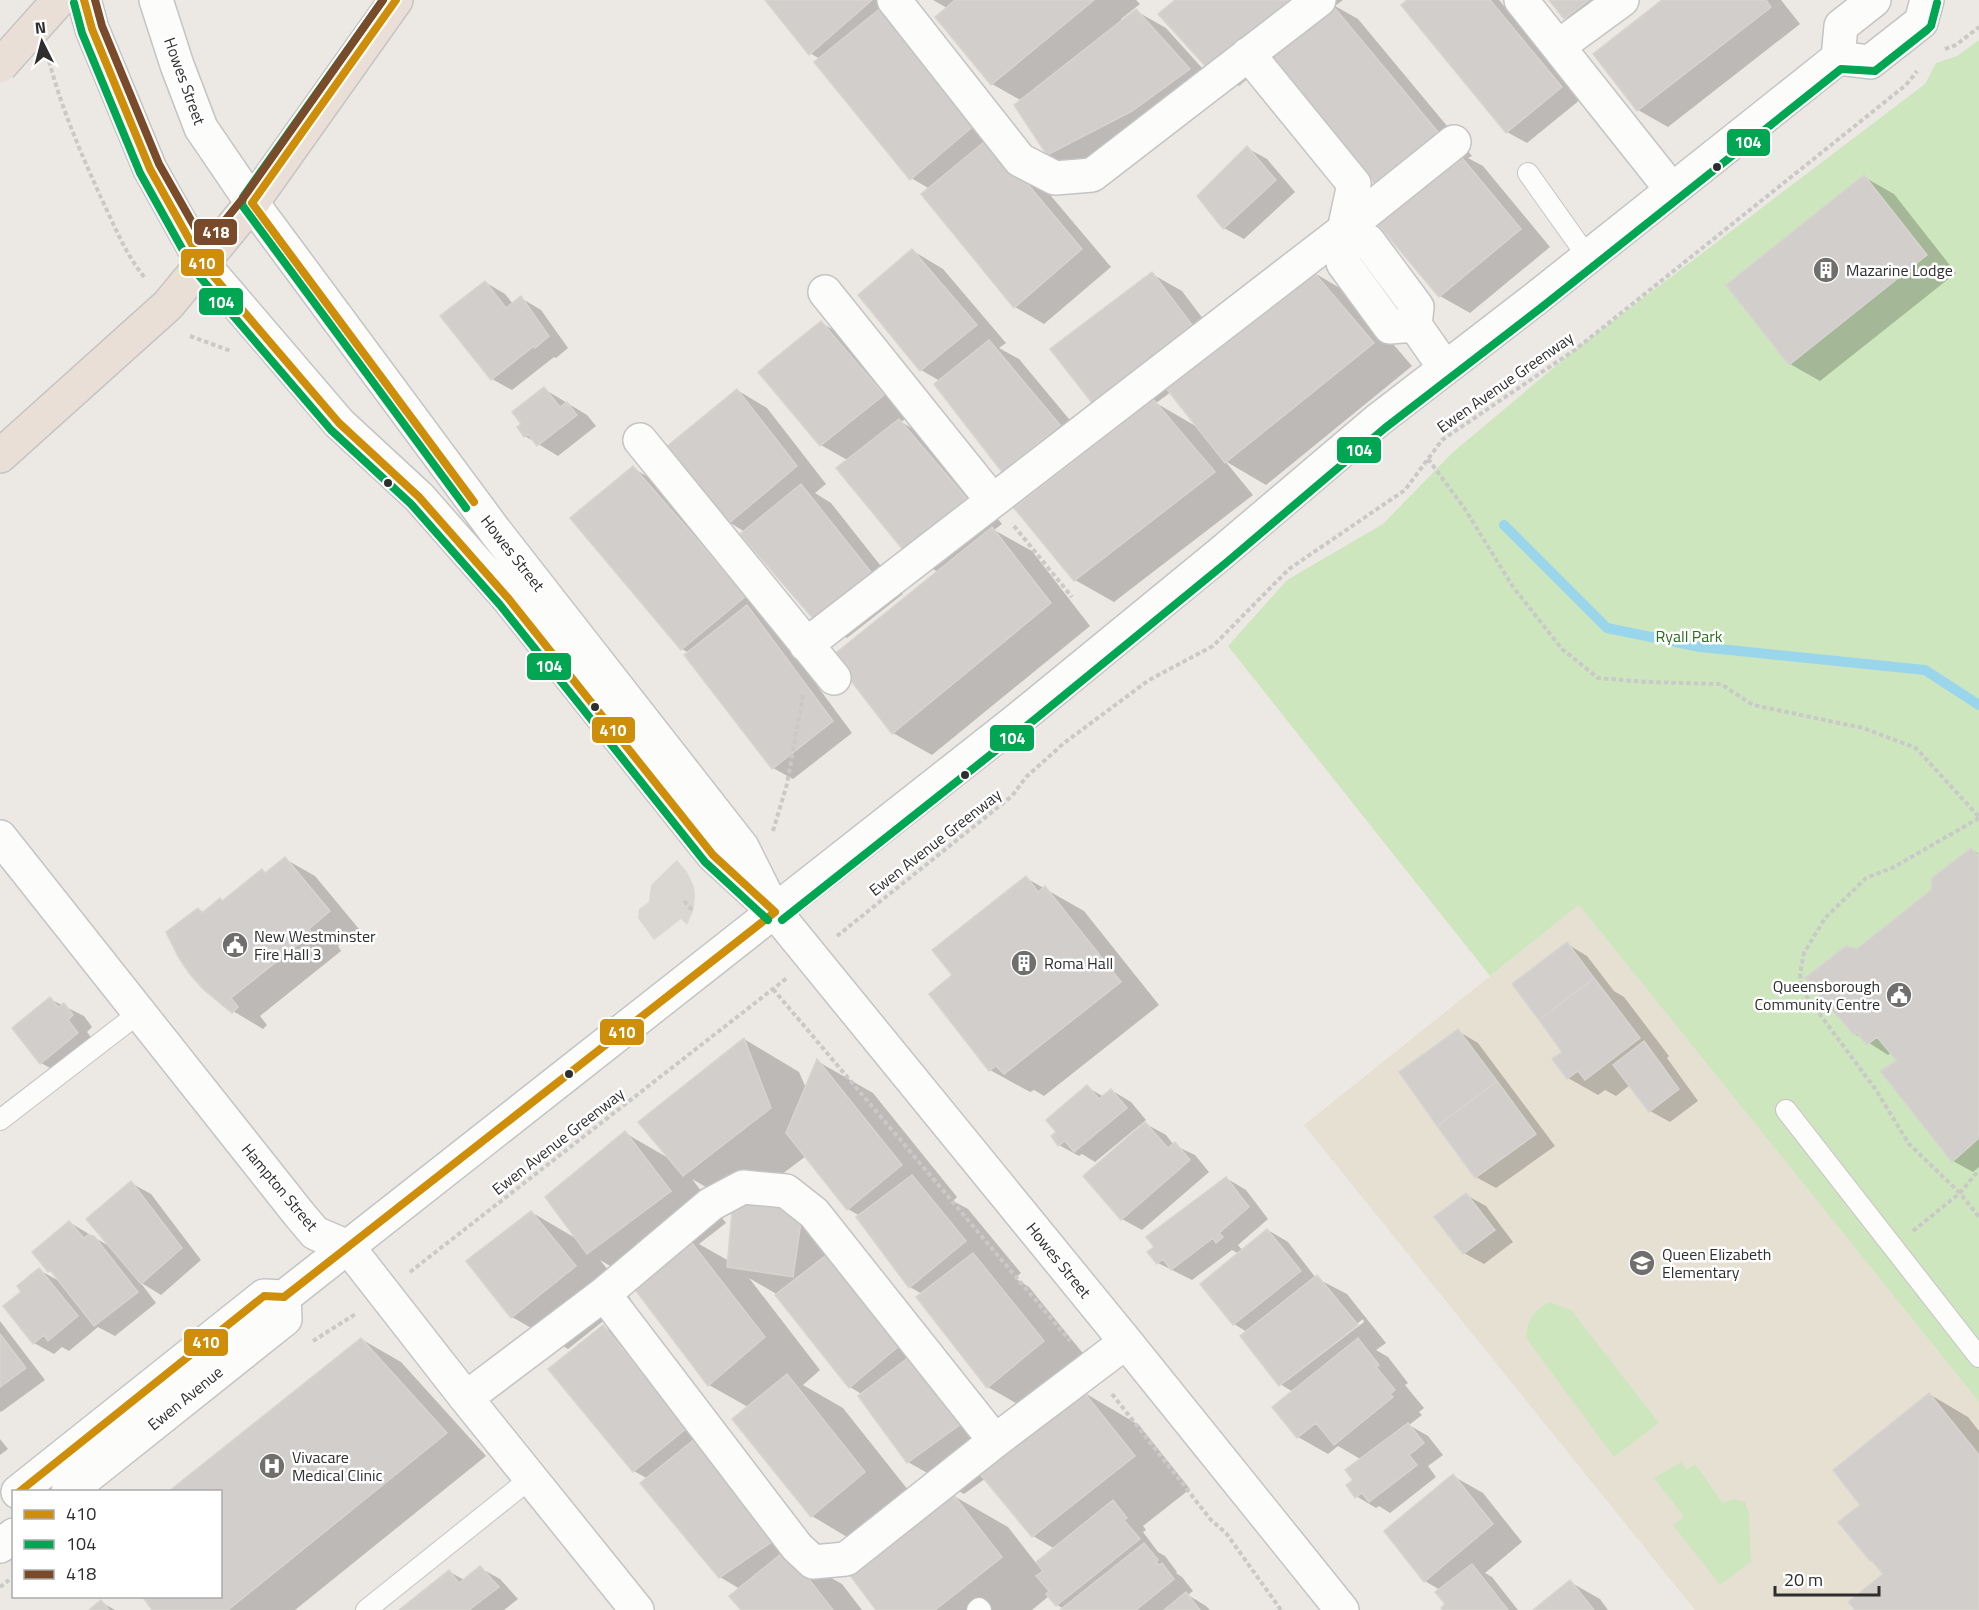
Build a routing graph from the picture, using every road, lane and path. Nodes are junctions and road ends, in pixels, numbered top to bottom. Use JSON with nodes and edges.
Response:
{"nodes":[{"id":1,"x":59,"y":0,"type":"edge"},
{"id":2,"x":84,"y":0,"type":"edge"},
{"id":3,"x":156,"y":0,"type":"edge"},
{"id":4,"x":396,"y":0,"type":"edge"},
{"id":5,"x":1319,"y":0,"type":"edge"},
{"id":6,"x":1521,"y":0,"type":"edge"},
{"id":7,"x":1622,"y":0,"type":"edge"},
{"id":8,"x":1874,"y":0,"type":"edge"},
{"id":9,"x":1927,"y":0,"type":"edge"},
{"id":10,"x":908,"y":5,"type":"edge"},
{"id":11,"x":1979,"y":27,"type":"edge"},
{"id":12,"x":1559,"y":46,"type":"junction"},
{"id":13,"x":1940,"y":50,"type":"dead end"},
{"id":14,"x":1248,"y":54,"type":"junction"},
{"id":15,"x":48,"y":57,"type":"dead end"},
{"id":16,"x":1838,"y":58,"type":"junction"},
{"id":17,"x":0,"y":66,"type":"edge"},
{"id":18,"x":1921,"y":66,"type":"dead end"},
{"id":19,"x":1454,"y":142,"type":"dead end"},
{"id":20,"x":1528,"y":173,"type":"dead end"},
{"id":21,"x":1672,"y":190,"type":"junction"},
{"id":22,"x":252,"y":203,"type":"junction"},
{"id":23,"x":1343,"y":236,"type":"junction"},
{"id":24,"x":1587,"y":256,"type":"junction"},
{"id":25,"x":203,"y":264,"type":"junction"},
{"id":26,"x":147,"y":282,"type":"dead end"},
{"id":27,"x":825,"y":292,"type":"dead end"},
{"id":28,"x":190,"y":336,"type":"dead end"},
{"id":29,"x":232,"y":351,"type":"dead end"},
{"id":30,"x":1445,"y":368,"type":"junction"},
{"id":31,"x":640,"y":440,"type":"dead end"},
{"id":32,"x":0,"y":456,"type":"edge"},
{"id":33,"x":1428,"y":459,"type":"junction"},
{"id":34,"x":992,"y":500,"type":"junction"},
{"id":35,"x":1072,"y":597,"type":"dead end"},
{"id":36,"x":809,"y":648,"type":"junction"},
{"id":37,"x":834,"y":678,"type":"dead end"},
{"id":38,"x":1979,"y":818,"type":"edge"},
{"id":39,"x":772,"y":835,"type":"dead end"},
{"id":40,"x":0,"y":837,"type":"edge"},
{"id":41,"x":684,"y":901,"type":"dead end"},
{"id":42,"x":693,"y":911,"type":"dead end"},
{"id":43,"x":774,"y":912,"type":"junction"},
{"id":44,"x":835,"y":938,"type":"dead end"},
{"id":45,"x":786,"y":978,"type":"dead end"},
{"id":46,"x":773,"y":989,"type":"junction"},
{"id":47,"x":139,"y":1013,"type":"junction"},
{"id":48,"x":1786,"y":1110,"type":"dead end"},
{"id":49,"x":0,"y":1120,"type":"edge"},
{"id":50,"x":1979,"y":1170,"type":"edge"},
{"id":51,"x":1960,"y":1192,"type":"junction"},
{"id":52,"x":1979,"y":1217,"type":"edge"},
{"id":53,"x":348,"y":1247,"type":"junction"},
{"id":54,"x":1893,"y":1247,"type":"junction"},
{"id":55,"x":407,"y":1274,"type":"dead end"},
{"id":56,"x":604,"y":1294,"type":"junction"},
{"id":57,"x":284,"y":1297,"type":"junction"},
{"id":58,"x":1126,"y":1342,"type":"junction"},
{"id":59,"x":1072,"y":1343,"type":"dead end"},
{"id":60,"x":1979,"y":1357,"type":"edge"},
{"id":61,"x":1107,"y":1387,"type":"dead end"},
{"id":62,"x":466,"y":1398,"type":"junction"},
{"id":63,"x":995,"y":1441,"type":"junction"},
{"id":64,"x":531,"y":1478,"type":"junction"},
{"id":65,"x":19,"y":1490,"type":"edge"},
{"id":66,"x":69,"y":1490,"type":"edge"},
{"id":67,"x":12,"y":1497,"type":"edge"},
{"id":68,"x":0,"y":1506,"type":"edge"},
{"id":69,"x":12,"y":1537,"type":"edge"},
{"id":70,"x":0,"y":1546,"type":"edge"},
{"id":71,"x":366,"y":1610,"type":"edge"},
{"id":72,"x":637,"y":1610,"type":"edge"},
{"id":73,"x":1281,"y":1610,"type":"edge"},
{"id":74,"x":1342,"y":1610,"type":"edge"}],
"edges":[{"from":1,"to":17,"type":"highway","bridge":true},
{"from":2,"to":25,"type":"street","name":"Howes Street"},
{"from":3,"to":22,"type":"street","name":"Howes Street"},
{"from":4,"to":22,"type":"highway"},
{"from":5,"to":14,"type":"street"},
{"from":6,"to":12,"type":"street"},
{"from":7,"to":12,"type":"street"},
{"from":8,"to":16,"type":"street"},
{"from":9,"to":16,"type":"street"},
{"from":10,"to":14,"type":"street"},
{"from":11,"to":13,"type":"path"},
{"from":12,"to":21,"type":"street"},
{"from":14,"to":23,"type":"street"},
{"from":15,"to":26,"type":"path"},
{"from":16,"to":21,"type":"street","name":"Ewen Avenue"},
{"from":18,"to":33,"type":"path","name":"Ewen Avenue Greenway"},
{"from":19,"to":23,"type":"street"},
{"from":20,"to":24,"type":"lane"},
{"from":21,"to":24,"type":"street","name":"Ewen Avenue"},
{"from":22,"to":25,"type":"highway"},
{"from":22,"to":43,"type":"street","name":"Howes Street"},
{"from":23,"to":30,"type":"street"},
{"from":23,"to":34,"type":"street"},
{"from":24,"to":30,"type":"street","name":"Ewen Avenue"},
{"from":25,"to":32,"type":"highway"},
{"from":25,"to":43,"type":"street","name":"Howes Street"},
{"from":27,"to":34,"type":"street"},
{"from":28,"to":29,"type":"path"},
{"from":30,"to":43,"type":"street","name":"Ewen Avenue"},
{"from":31,"to":36,"type":"street"},
{"from":33,"to":38,"type":"path"},
{"from":33,"to":44,"type":"path","name":"Ewen Avenue Greenway"},
{"from":34,"to":35,"type":"path"},
{"from":34,"to":36,"type":"street"},
{"from":36,"to":37,"type":"street"},
{"from":36,"to":39,"type":"path"},
{"from":38,"to":51,"type":"path"},
{"from":40,"to":47,"type":"street","name":"Hampton Street"},
{"from":41,"to":42,"type":"path"},
{"from":43,"to":53,"type":"street","name":"Ewen Avenue"},
{"from":43,"to":58,"type":"street","name":"Howes Street"},
{"from":45,"to":46,"type":"path","name":"Ewen Avenue Greenway"},
{"from":46,"to":55,"type":"path","name":"Ewen Avenue Greenway"},
{"from":46,"to":59,"type":"path"},
{"from":47,"to":49,"type":"lane"},
{"from":47,"to":53,"type":"street","name":"Hampton Street"},
{"from":48,"to":54,"type":"lane"},
{"from":50,"to":51,"type":"path"},
{"from":51,"to":52,"type":"path"},
{"from":51,"to":54,"type":"path"},
{"from":53,"to":57,"type":"street","name":"Ewen Avenue"},
{"from":53,"to":62,"type":"street","name":"Hampton Street"},
{"from":54,"to":60,"type":"lane"},
{"from":56,"to":62,"type":"street"},
{"from":56,"to":63,"type":"street"},
{"from":56,"to":63,"type":"street"},
{"from":57,"to":65,"type":"street","name":"Ewen Avenue"},
{"from":57,"to":66,"type":"street","name":"Ewen Avenue"},
{"from":58,"to":63,"type":"street"},
{"from":58,"to":74,"type":"street","name":"Howes Street"},
{"from":61,"to":73,"type":"path"},
{"from":62,"to":64,"type":"street","name":"Hampton Street"},
{"from":64,"to":71,"type":"lane"},
{"from":64,"to":72,"type":"street","name":"Hampton Street"},
{"from":67,"to":68,"type":"street"},
{"from":69,"to":70,"type":"street"}]}
